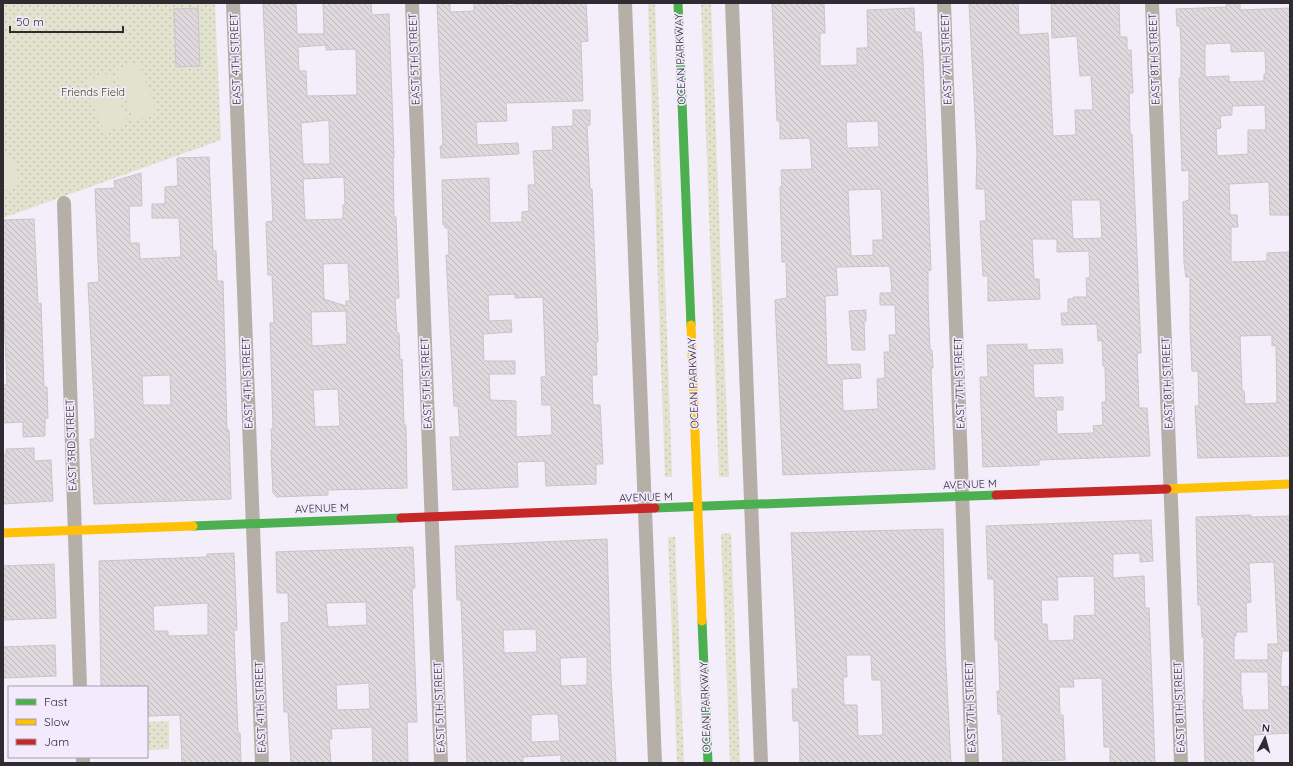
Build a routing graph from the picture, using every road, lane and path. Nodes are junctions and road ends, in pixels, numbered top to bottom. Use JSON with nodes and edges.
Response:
{"nodes":[{"id":1,"x":233,"y":3,"type":"edge"},
{"id":2,"x":412,"y":3,"type":"edge"},
{"id":3,"x":626,"y":3,"type":"edge"},
{"id":4,"x":678,"y":3,"type":"edge"},
{"id":5,"x":732,"y":3,"type":"edge"},
{"id":6,"x":944,"y":3,"type":"edge"},
{"id":7,"x":1152,"y":3,"type":"edge"},
{"id":8,"x":64,"y":203,"type":"dead end"},
{"id":9,"x":1290,"y":484,"type":"edge"},
{"id":10,"x":1171,"y":488,"type":"junction"},
{"id":11,"x":963,"y":496,"type":"junction"},
{"id":12,"x":750,"y":504,"type":"junction"},
{"id":13,"x":698,"y":506,"type":"junction"},
{"id":14,"x":645,"y":509,"type":"junction"},
{"id":15,"x":431,"y":516,"type":"junction"},
{"id":16,"x":253,"y":524,"type":"junction"},
{"id":17,"x":74,"y":530,"type":"junction"},
{"id":18,"x":3,"y":533,"type":"edge"},
{"id":19,"x":80,"y":686,"type":"edge"},
{"id":20,"x":262,"y":763,"type":"edge"},
{"id":21,"x":441,"y":763,"type":"edge"},
{"id":22,"x":654,"y":763,"type":"edge"},
{"id":23,"x":708,"y":763,"type":"edge"},
{"id":24,"x":761,"y":763,"type":"edge"},
{"id":25,"x":972,"y":763,"type":"edge"},
{"id":26,"x":1181,"y":763,"type":"edge"}],
"edges":[{"from":1,"to":16,"type":"street","name":"EAST 4TH STREET"},
{"from":2,"to":15,"type":"street","name":"EAST 5TH STREET"},
{"from":3,"to":14,"type":"street"},
{"from":4,"to":13,"type":"street","name":"OCEAN PARKWAY"},
{"from":5,"to":12,"type":"street"},
{"from":6,"to":11,"type":"street","name":"EAST 7TH STREET"},
{"from":7,"to":10,"type":"street","name":"EAST 8TH STREET"},
{"from":8,"to":17,"type":"street","name":"EAST 3RD STREET"},
{"from":9,"to":10,"type":"street","name":"AVENUE M"},
{"from":10,"to":11,"type":"street","name":"AVENUE M"},
{"from":10,"to":26,"type":"street","name":"EAST 8TH STREET"},
{"from":11,"to":12,"type":"street","name":"AVENUE M"},
{"from":11,"to":25,"type":"street","name":"EAST 7TH STREET"},
{"from":12,"to":13,"type":"street","name":"AVENUE M"},
{"from":12,"to":24,"type":"street"},
{"from":13,"to":14,"type":"street","name":"AVENUE M"},
{"from":13,"to":23,"type":"street","name":"OCEAN PARKWAY"},
{"from":14,"to":15,"type":"street","name":"AVENUE M"},
{"from":14,"to":22,"type":"street"},
{"from":15,"to":16,"type":"street","name":"AVENUE M"},
{"from":15,"to":21,"type":"street","name":"EAST 5TH STREET"},
{"from":16,"to":17,"type":"street","name":"AVENUE M"},
{"from":16,"to":20,"type":"street","name":"EAST 4TH STREET"},
{"from":17,"to":18,"type":"street","name":"AVENUE M"},
{"from":17,"to":19,"type":"street","name":"EAST 3RD STREET"}]}
